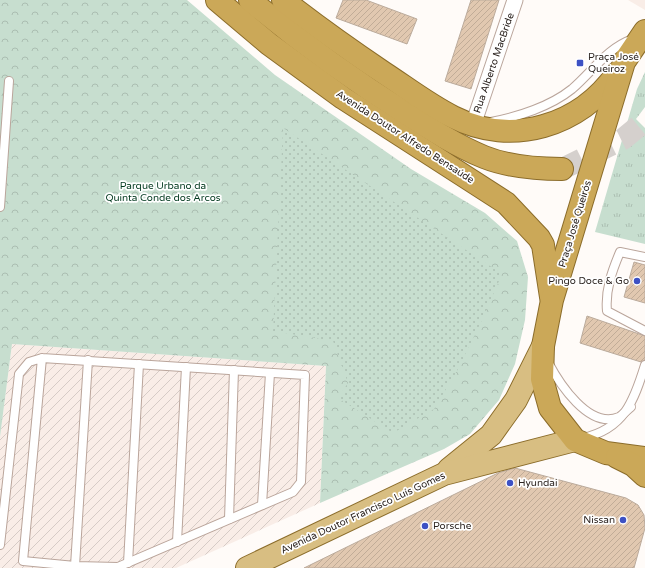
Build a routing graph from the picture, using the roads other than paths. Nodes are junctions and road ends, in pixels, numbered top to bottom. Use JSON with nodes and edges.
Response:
{"nodes":[{"id":1,"x":217,"y":0,"type":"edge"},
{"id":2,"x":250,"y":0,"type":"edge"},
{"id":3,"x":515,"y":0,"type":"edge"},
{"id":4,"x":293,"y":3,"type":"edge"},
{"id":5,"x":642,"y":34,"type":"edge"},
{"id":6,"x":624,"y":62,"type":"junction"},
{"id":7,"x":9,"y":80,"type":"dead end"},
{"id":8,"x":473,"y":125,"type":"junction"},
{"id":9,"x":562,"y":169,"type":"tunnel mouth"},
{"id":10,"x":0,"y":207,"type":"edge"},
{"id":11,"x":645,"y":257,"type":"edge"},
{"id":12,"x":552,"y":300,"type":"junction"},
{"id":13,"x":645,"y":331,"type":"edge"},
{"id":14,"x":543,"y":346,"type":"junction"},
{"id":15,"x":42,"y":358,"type":"junction"},
{"id":16,"x":88,"y":360,"type":"junction"},
{"id":17,"x":139,"y":364,"type":"junction"},
{"id":18,"x":645,"y":365,"type":"edge"},
{"id":19,"x":186,"y":367,"type":"junction"},
{"id":20,"x":234,"y":370,"type":"junction"},
{"id":21,"x":270,"y":372,"type":"junction"},
{"id":22,"x":631,"y":407,"type":"junction"},
{"id":23,"x":575,"y":440,"type":"junction"},
{"id":24,"x":614,"y":456,"type":"junction"},
{"id":25,"x":645,"y":458,"type":"edge"},
{"id":26,"x":444,"y":474,"type":"junction"},
{"id":27,"x":645,"y":476,"type":"edge"},
{"id":28,"x":262,"y":505,"type":"junction"},
{"id":29,"x":229,"y":519,"type":"junction"},
{"id":30,"x":176,"y":542,"type":"junction"},
{"id":31,"x":0,"y":545,"type":"edge"},
{"id":32,"x":128,"y":563,"type":"junction"},
{"id":33,"x":75,"y":566,"type":"junction"},
{"id":34,"x":247,"y":568,"type":"edge"}],
"edges":[{"from":1,"to":12,"type":"highway","name":"Avenida Doutor Alfredo Bensaúde"},
{"from":2,"to":9,"type":"highway"},
{"from":3,"to":8,"type":"street","name":"Rua Alberto MacBride"},
{"from":4,"to":8,"type":"highway"},
{"from":5,"to":6,"type":"highway","name":"Praça José Queirós"},
{"from":5,"to":8,"type":"lane"},
{"from":6,"to":8,"type":"highway"},
{"from":6,"to":12,"type":"highway","name":"Praça José Queirós"},
{"from":7,"to":10,"type":"lane"},
{"from":11,"to":13,"type":"lane"},
{"from":12,"to":14,"type":"highway","name":"Praça José Queirós"},
{"from":14,"to":22,"type":"lane"},
{"from":14,"to":23,"type":"highway","name":"Praça José Queirós"},
{"from":14,"to":26,"type":"main road"},
{"from":15,"to":16,"type":"lane"},
{"from":15,"to":31,"type":"lane"},
{"from":15,"to":33,"type":"lane"},
{"from":16,"to":17,"type":"lane"},
{"from":16,"to":33,"type":"lane"},
{"from":17,"to":19,"type":"lane"},
{"from":17,"to":32,"type":"lane"},
{"from":18,"to":22,"type":"lane"},
{"from":19,"to":20,"type":"lane"},
{"from":19,"to":30,"type":"lane"},
{"from":20,"to":21,"type":"lane"},
{"from":20,"to":29,"type":"lane"},
{"from":21,"to":28,"type":"lane"},
{"from":21,"to":28,"type":"lane"},
{"from":22,"to":23,"type":"lane"},
{"from":23,"to":24,"type":"highway","name":"Praça José Queirós"},
{"from":23,"to":26,"type":"main road","name":"Avenida Doutor Francisco Luís Gomes"},
{"from":24,"to":25,"type":"highway","name":"Praça José Queirós"},
{"from":24,"to":27,"type":"highway"},
{"from":26,"to":34,"type":"main road","name":"Avenida Doutor Francisco Luís Gomes"},
{"from":28,"to":29,"type":"lane"},
{"from":29,"to":30,"type":"lane"},
{"from":30,"to":32,"type":"lane"},
{"from":32,"to":33,"type":"lane"}]}
